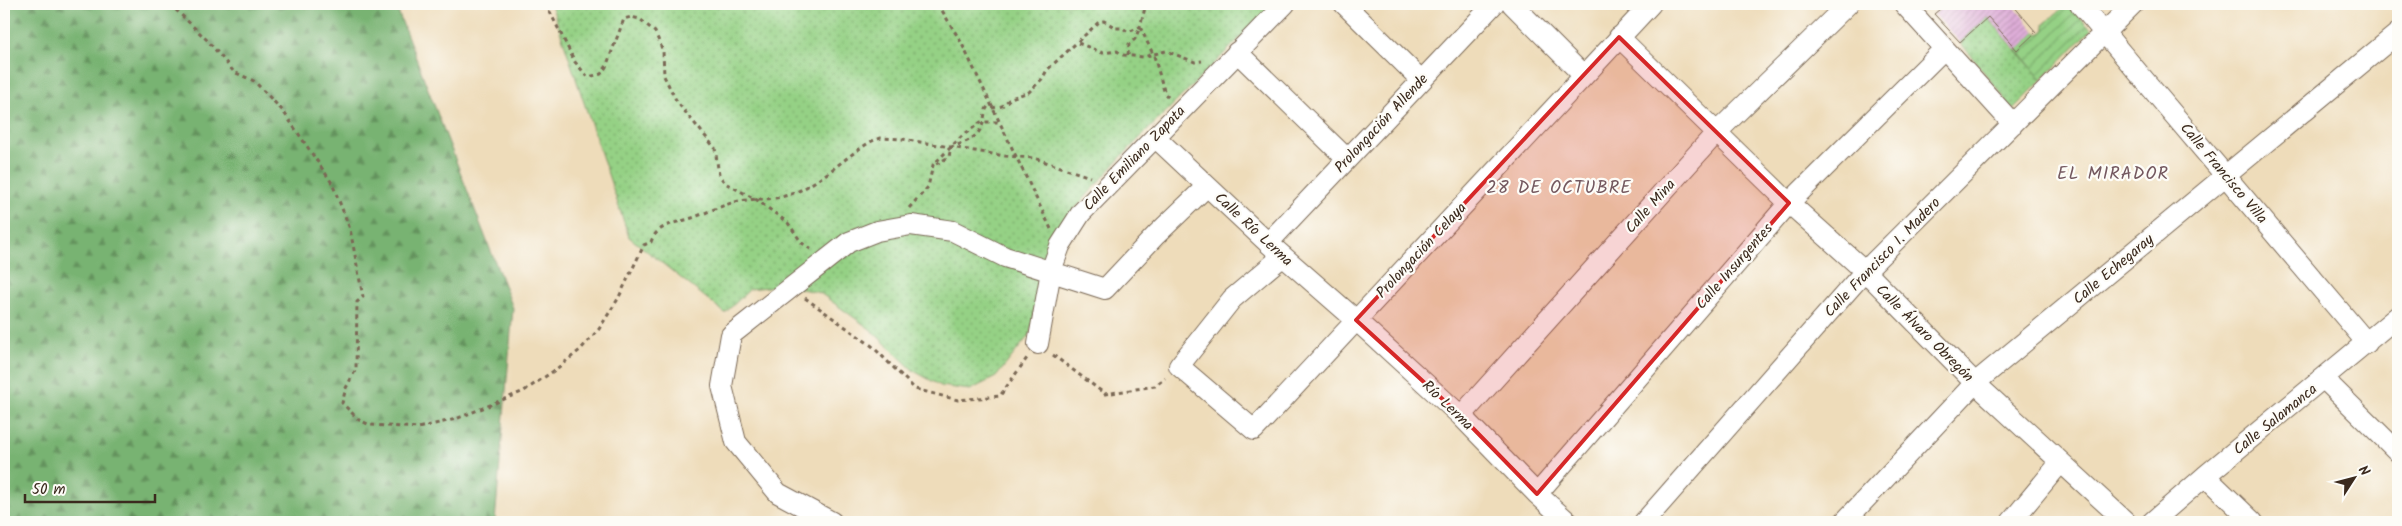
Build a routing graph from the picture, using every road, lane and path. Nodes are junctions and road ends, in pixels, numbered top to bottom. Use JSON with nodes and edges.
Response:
{"nodes":[{"id":1,"x":170,"y":4,"type":"edge"},
{"id":2,"x":546,"y":4,"type":"edge"},
{"id":3,"x":938,"y":4,"type":"edge"},
{"id":4,"x":1146,"y":4,"type":"edge"},
{"id":5,"x":1285,"y":4,"type":"edge"},
{"id":6,"x":1344,"y":4,"type":"edge"},
{"id":7,"x":1494,"y":4,"type":"edge"},
{"id":8,"x":1512,"y":4,"type":"edge"},
{"id":9,"x":1650,"y":4,"type":"edge"},
{"id":10,"x":1848,"y":4,"type":"edge"},
{"id":11,"x":1904,"y":4,"type":"edge"},
{"id":12,"x":2080,"y":4,"type":"edge"},
{"id":13,"x":2133,"y":4,"type":"edge"},
{"id":14,"x":1140,"y":27,"type":"junction"},
{"id":15,"x":2105,"y":31,"type":"junction"},
{"id":16,"x":2398,"y":33,"type":"edge"},
{"id":17,"x":1619,"y":37,"type":"junction"},
{"id":18,"x":1078,"y":43,"type":"junction"},
{"id":19,"x":1944,"y":49,"type":"junction"},
{"id":20,"x":1237,"y":52,"type":"junction"},
{"id":21,"x":1128,"y":55,"type":"junction"},
{"id":22,"x":1154,"y":56,"type":"junction"},
{"id":23,"x":1222,"y":68,"type":"junction"},
{"id":24,"x":1583,"y":75,"type":"junction"},
{"id":25,"x":1421,"y":80,"type":"junction"},
{"id":26,"x":990,"y":104,"type":"junction"},
{"id":27,"x":992,"y":108,"type":"junction"},
{"id":28,"x":1179,"y":113,"type":"junction"},
{"id":29,"x":984,"y":122,"type":"junction"},
{"id":30,"x":998,"y":122,"type":"junction"},
{"id":31,"x":2013,"y":124,"type":"junction"},
{"id":32,"x":1716,"y":133,"type":"junction"},
{"id":33,"x":1155,"y":137,"type":"junction"},
{"id":34,"x":951,"y":147,"type":"junction"},
{"id":35,"x":1015,"y":156,"type":"junction"},
{"id":36,"x":1347,"y":160,"type":"junction"},
{"id":37,"x":2226,"y":175,"type":"junction"},
{"id":38,"x":1109,"y":184,"type":"junction"},
{"id":39,"x":1207,"y":186,"type":"junction"},
{"id":40,"x":757,"y":200,"type":"junction"},
{"id":41,"x":1789,"y":203,"type":"junction"},
{"id":42,"x":897,"y":228,"type":"junction"},
{"id":43,"x":1060,"y":246,"type":"junction"},
{"id":44,"x":1276,"y":250,"type":"junction"},
{"id":45,"x":831,"y":256,"type":"junction"},
{"id":46,"x":1051,"y":271,"type":"junction"},
{"id":47,"x":1864,"y":271,"type":"junction"},
{"id":48,"x":790,"y":288,"type":"junction"},
{"id":49,"x":2398,"y":316,"type":"edge"},
{"id":50,"x":1356,"y":320,"type":"junction"},
{"id":51,"x":2367,"y":343,"type":"junction"},
{"id":52,"x":1038,"y":344,"type":"junction"},
{"id":53,"x":1179,"y":366,"type":"junction"},
{"id":54,"x":2324,"y":378,"type":"junction"},
{"id":55,"x":1975,"y":383,"type":"junction"},
{"id":56,"x":1461,"y":416,"type":"junction"},
{"id":57,"x":2398,"y":452,"type":"edge"},
{"id":58,"x":2060,"y":463,"type":"junction"},
{"id":59,"x":2205,"y":476,"type":"junction"},
{"id":60,"x":1537,"y":494,"type":"junction"},
{"id":61,"x":832,"y":522,"type":"edge"},
{"id":62,"x":1568,"y":522,"type":"edge"},
{"id":63,"x":1644,"y":522,"type":"edge"},
{"id":64,"x":1844,"y":522,"type":"edge"},
{"id":65,"x":2011,"y":522,"type":"edge"},
{"id":66,"x":2126,"y":522,"type":"edge"},
{"id":67,"x":2152,"y":522,"type":"edge"},
{"id":68,"x":2253,"y":522,"type":"edge"}],
"edges":[{"from":1,"to":40,"type":"path"},
{"from":2,"to":40,"type":"path"},
{"from":3,"to":26,"type":"path"},
{"from":4,"to":14,"type":"path"},
{"from":5,"to":20,"type":"street","name":"Calle Emiliano Zapata"},
{"from":6,"to":25,"type":"street"},
{"from":7,"to":25,"type":"street","name":"Prolongación Allende"},
{"from":8,"to":24,"type":"street"},
{"from":9,"to":17,"type":"street","name":"Prolongación Celaya"},
{"from":10,"to":32,"type":"street","name":"Calle Mina"},
{"from":11,"to":19,"type":"street"},
{"from":12,"to":15,"type":"street","name":"Calle Francisco Villa"},
{"from":13,"to":15,"type":"street","name":"Calle Francisco I. Madero"},
{"from":14,"to":18,"type":"path"},
{"from":14,"to":21,"type":"path"},
{"from":14,"to":22,"type":"path"},
{"from":15,"to":31,"type":"street","name":"Calle Francisco I. Madero"},
{"from":15,"to":37,"type":"street","name":"Calle Francisco Villa"},
{"from":16,"to":37,"type":"street","name":"Calle Echegaray"},
{"from":17,"to":24,"type":"street","name":"Prolongación Celaya"},
{"from":17,"to":32,"type":"street","name":"Calle Álvaro Obregón"},
{"from":18,"to":21,"type":"path"},
{"from":18,"to":27,"type":"path"},
{"from":19,"to":31,"type":"street"},
{"from":19,"to":41,"type":"street","name":"Calle Insurgentes"},
{"from":20,"to":23,"type":"street","name":"Calle Emiliano Zapata"},
{"from":20,"to":36,"type":"street"},
{"from":21,"to":22,"type":"path"},
{"from":22,"to":23,"type":"path"},
{"from":22,"to":28,"type":"path"},
{"from":23,"to":28,"type":"street","name":"Calle Emiliano Zapata"},
{"from":24,"to":50,"type":"street","name":"Prolongación Celaya"},
{"from":25,"to":36,"type":"street","name":"Prolongación Allende"},
{"from":26,"to":27,"type":"path"},
{"from":26,"to":29,"type":"path"},
{"from":27,"to":30,"type":"path"},
{"from":28,"to":33,"type":"street","name":"Calle Emiliano Zapata"},
{"from":29,"to":30,"type":"path"},
{"from":29,"to":34,"type":"path"},
{"from":29,"to":34,"type":"path"},
{"from":30,"to":35,"type":"path"},
{"from":31,"to":47,"type":"street","name":"Calle Francisco I. Madero"},
{"from":32,"to":41,"type":"street","name":"Calle Álvaro Obregón"},
{"from":32,"to":56,"type":"street","name":"Calle Mina"},
{"from":33,"to":38,"type":"street","name":"Calle Emiliano Zapata"},
{"from":33,"to":39,"type":"street","name":"Calle Río Lerma"},
{"from":34,"to":35,"type":"path"},
{"from":34,"to":40,"type":"path"},
{"from":34,"to":42,"type":"path"},
{"from":35,"to":38,"type":"path"},
{"from":35,"to":43,"type":"path"},
{"from":36,"to":44,"type":"street","name":"Prolongación Allende"},
{"from":37,"to":51,"type":"street","name":"Calle Francisco Villa"},
{"from":37,"to":55,"type":"street","name":"Calle Echegaray"},
{"from":38,"to":43,"type":"street","name":"Calle Emiliano Zapata"},
{"from":39,"to":44,"type":"street","name":"Calle Río Lerma"},
{"from":39,"to":46,"type":"street"},
{"from":40,"to":45,"type":"path"},
{"from":41,"to":47,"type":"street","name":"Calle Álvaro Obregón"},
{"from":41,"to":60,"type":"street","name":"Calle Insurgentes"},
{"from":42,"to":45,"type":"street"},
{"from":42,"to":46,"type":"street"},
{"from":43,"to":46,"type":"street","name":"Calle Emiliano Zapata"},
{"from":44,"to":50,"type":"street","name":"Calle Río Lerma"},
{"from":44,"to":53,"type":"street","name":"Prolongación Allende"},
{"from":45,"to":48,"type":"street"},
{"from":46,"to":52,"type":"street","name":"Calle Emiliano Zapata"},
{"from":47,"to":55,"type":"street","name":"Calle Álvaro Obregón"},
{"from":47,"to":63,"type":"street","name":"Calle Francisco I. Madero"},
{"from":48,"to":52,"type":"path"},
{"from":48,"to":61,"type":"street"},
{"from":49,"to":51,"type":"street","name":"Calle Salamanca"},
{"from":50,"to":53,"type":"street","name":"Prolongación Celaya"},
{"from":50,"to":56,"type":"street","name":"Río Lerma"},
{"from":51,"to":54,"type":"street","name":"Calle Salamanca"},
{"from":52,"to":53,"type":"path"},
{"from":54,"to":57,"type":"street"},
{"from":54,"to":59,"type":"street","name":"Calle Salamanca"},
{"from":55,"to":58,"type":"street","name":"Calle Álvaro Obregón"},
{"from":55,"to":64,"type":"street","name":"Calle Echegaray"},
{"from":56,"to":60,"type":"street","name":"Río Lerma"},
{"from":58,"to":65,"type":"street"},
{"from":58,"to":66,"type":"street","name":"Calle Álvaro Obregón"},
{"from":59,"to":67,"type":"street","name":"Calle Salamanca"},
{"from":59,"to":68,"type":"street"},
{"from":60,"to":62,"type":"street","name":"Río Lerma"}]}
